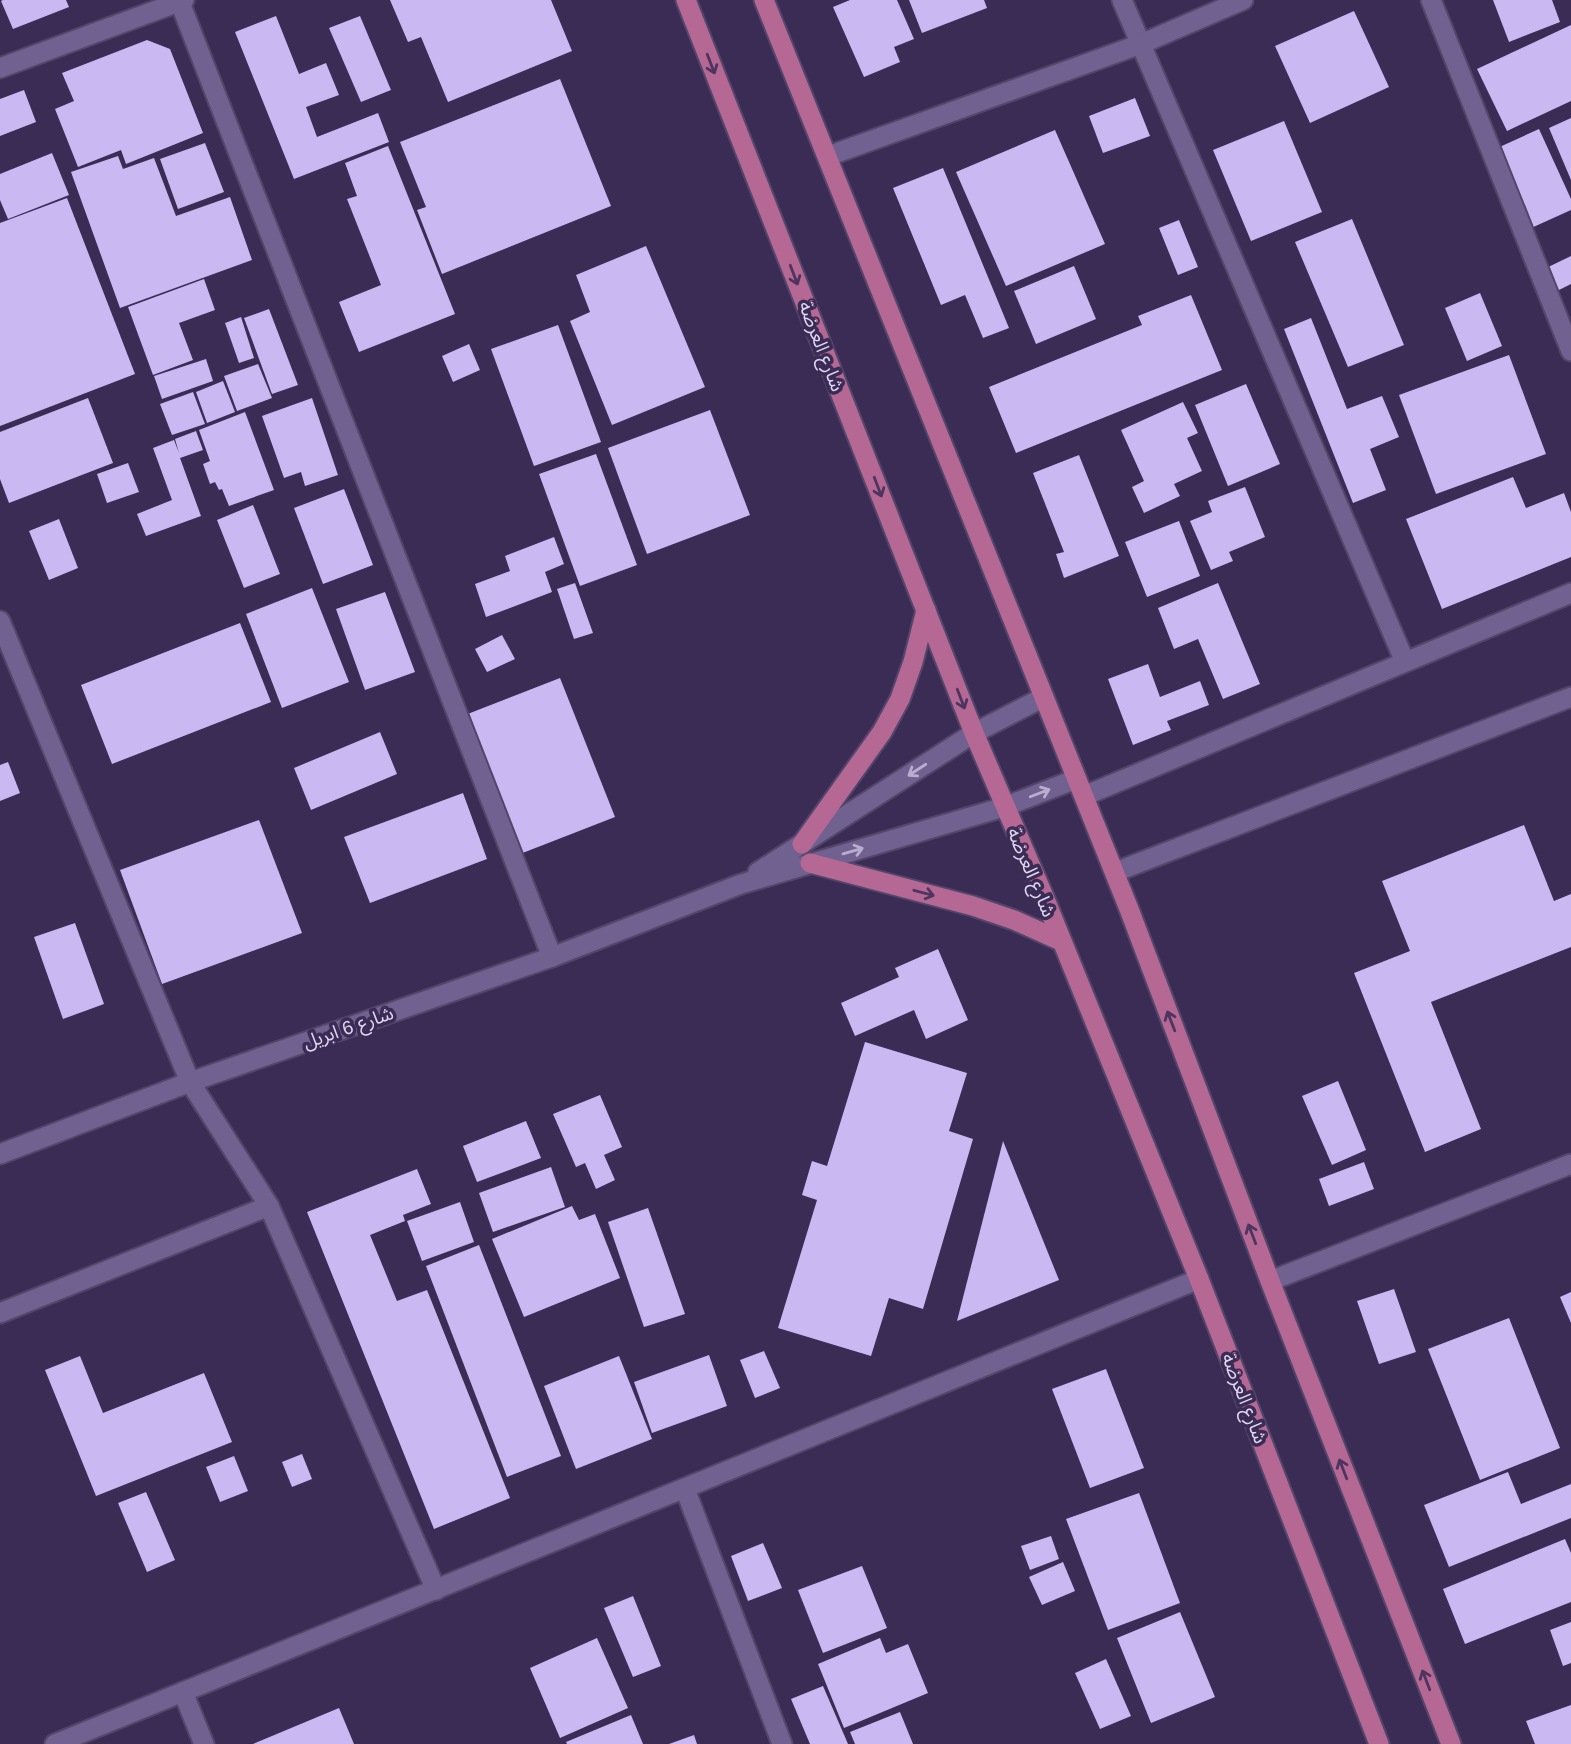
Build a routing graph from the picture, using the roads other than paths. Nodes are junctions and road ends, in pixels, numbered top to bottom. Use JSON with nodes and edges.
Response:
{"nodes":[{"id":1,"x":686,"y":0,"type":"edge"},
{"id":2,"x":764,"y":0,"type":"edge"},
{"id":3,"x":1122,"y":0,"type":"edge"},
{"id":4,"x":1243,"y":0,"type":"edge"},
{"id":5,"x":1431,"y":0,"type":"edge"},
{"id":6,"x":181,"y":1,"type":"edge"},
{"id":7,"x":1141,"y":44,"type":"junction"},
{"id":8,"x":0,"y":68,"type":"edge"},
{"id":9,"x":828,"y":156,"type":"junction"},
{"id":10,"x":1571,"y":351,"type":"edge"},
{"id":11,"x":1571,"y":593,"type":"edge"},
{"id":12,"x":926,"y":610,"type":"junction"},
{"id":13,"x":0,"y":621,"type":"edge"},
{"id":14,"x":1405,"y":662,"type":"junction"},
{"id":15,"x":1044,"y":697,"type":"junction"},
{"id":16,"x":1571,"y":697,"type":"edge"},
{"id":17,"x":974,"y":733,"type":"junction"},
{"id":18,"x":1080,"y":788,"type":"junction"},
{"id":19,"x":1004,"y":807,"type":"junction"},
{"id":20,"x":802,"y":844,"type":"junction"},
{"id":21,"x":810,"y":863,"type":"junction"},
{"id":22,"x":1115,"y":872,"type":"junction"},
{"id":23,"x":741,"y":884,"type":"junction"},
{"id":24,"x":1061,"y":941,"type":"junction"},
{"id":25,"x":552,"y":957,"type":"junction"},
{"id":26,"x":190,"y":1082,"type":"junction"},
{"id":27,"x":0,"y":1154,"type":"edge"},
{"id":28,"x":1571,"y":1164,"type":"edge"},
{"id":29,"x":269,"y":1206,"type":"junction"},
{"id":30,"x":1199,"y":1279,"type":"junction"},
{"id":31,"x":1269,"y":1281,"type":"junction"},
{"id":32,"x":0,"y":1313,"type":"edge"},
{"id":33,"x":685,"y":1489,"type":"junction"},
{"id":34,"x":436,"y":1590,"type":"junction"},
{"id":35,"x":183,"y":1692,"type":"junction"},
{"id":36,"x":55,"y":1744,"type":"edge"},
{"id":37,"x":204,"y":1744,"type":"edge"},
{"id":38,"x":782,"y":1744,"type":"edge"},
{"id":39,"x":1379,"y":1744,"type":"edge"},
{"id":40,"x":1451,"y":1744,"type":"edge"}],
"edges":[{"from":1,"to":12,"type":"main road","name":"شارع العرضة","one_way":true},
{"from":2,"to":9,"type":"main road"},
{"from":3,"to":7,"type":"street"},
{"from":4,"to":7,"type":"street"},
{"from":5,"to":10,"type":"street"},
{"from":6,"to":8,"type":"street"},
{"from":6,"to":25,"type":"street"},
{"from":7,"to":9,"type":"street"},
{"from":7,"to":14,"type":"street"},
{"from":9,"to":15,"type":"main road"},
{"from":11,"to":14,"type":"street"},
{"from":12,"to":17,"type":"main road","name":"شارع العرضة","one_way":true},
{"from":12,"to":20,"type":"main road"},
{"from":13,"to":26,"type":"street"},
{"from":14,"to":18,"type":"street"},
{"from":15,"to":17,"type":"street"},
{"from":15,"to":18,"type":"main road"},
{"from":16,"to":22,"type":"street"},
{"from":17,"to":19,"type":"main road","name":"شارع العرضة"},
{"from":17,"to":20,"type":"street","one_way":true},
{"from":19,"to":18,"type":"street","one_way":true},
{"from":18,"to":22,"type":"main road"},
{"from":21,"to":19,"type":"street","one_way":true},
{"from":19,"to":24,"type":"main road","name":"شارع العرضة"},
{"from":20,"to":23,"type":"street"},
{"from":21,"to":23,"type":"street"},
{"from":21,"to":24,"type":"main road","one_way":true},
{"from":31,"to":22,"type":"main road","one_way":true},
{"from":23,"to":25,"type":"street","name":"شارع 6 ابريل"},
{"from":24,"to":30,"type":"main road","name":"شارع العرضة"},
{"from":25,"to":26,"type":"street","name":"شارع 6 ابريل"},
{"from":26,"to":27,"type":"street","name":"شارع 6 ابريل"},
{"from":26,"to":29,"type":"street"},
{"from":28,"to":31,"type":"street"},
{"from":29,"to":32,"type":"street"},
{"from":29,"to":34,"type":"street"},
{"from":30,"to":33,"type":"street"},
{"from":30,"to":39,"type":"main road","name":"شارع العرضة"},
{"from":40,"to":31,"type":"main road","one_way":true},
{"from":33,"to":34,"type":"street"},
{"from":33,"to":38,"type":"street"},
{"from":34,"to":35,"type":"street"},
{"from":35,"to":36,"type":"street"},
{"from":35,"to":37,"type":"street"}]}
